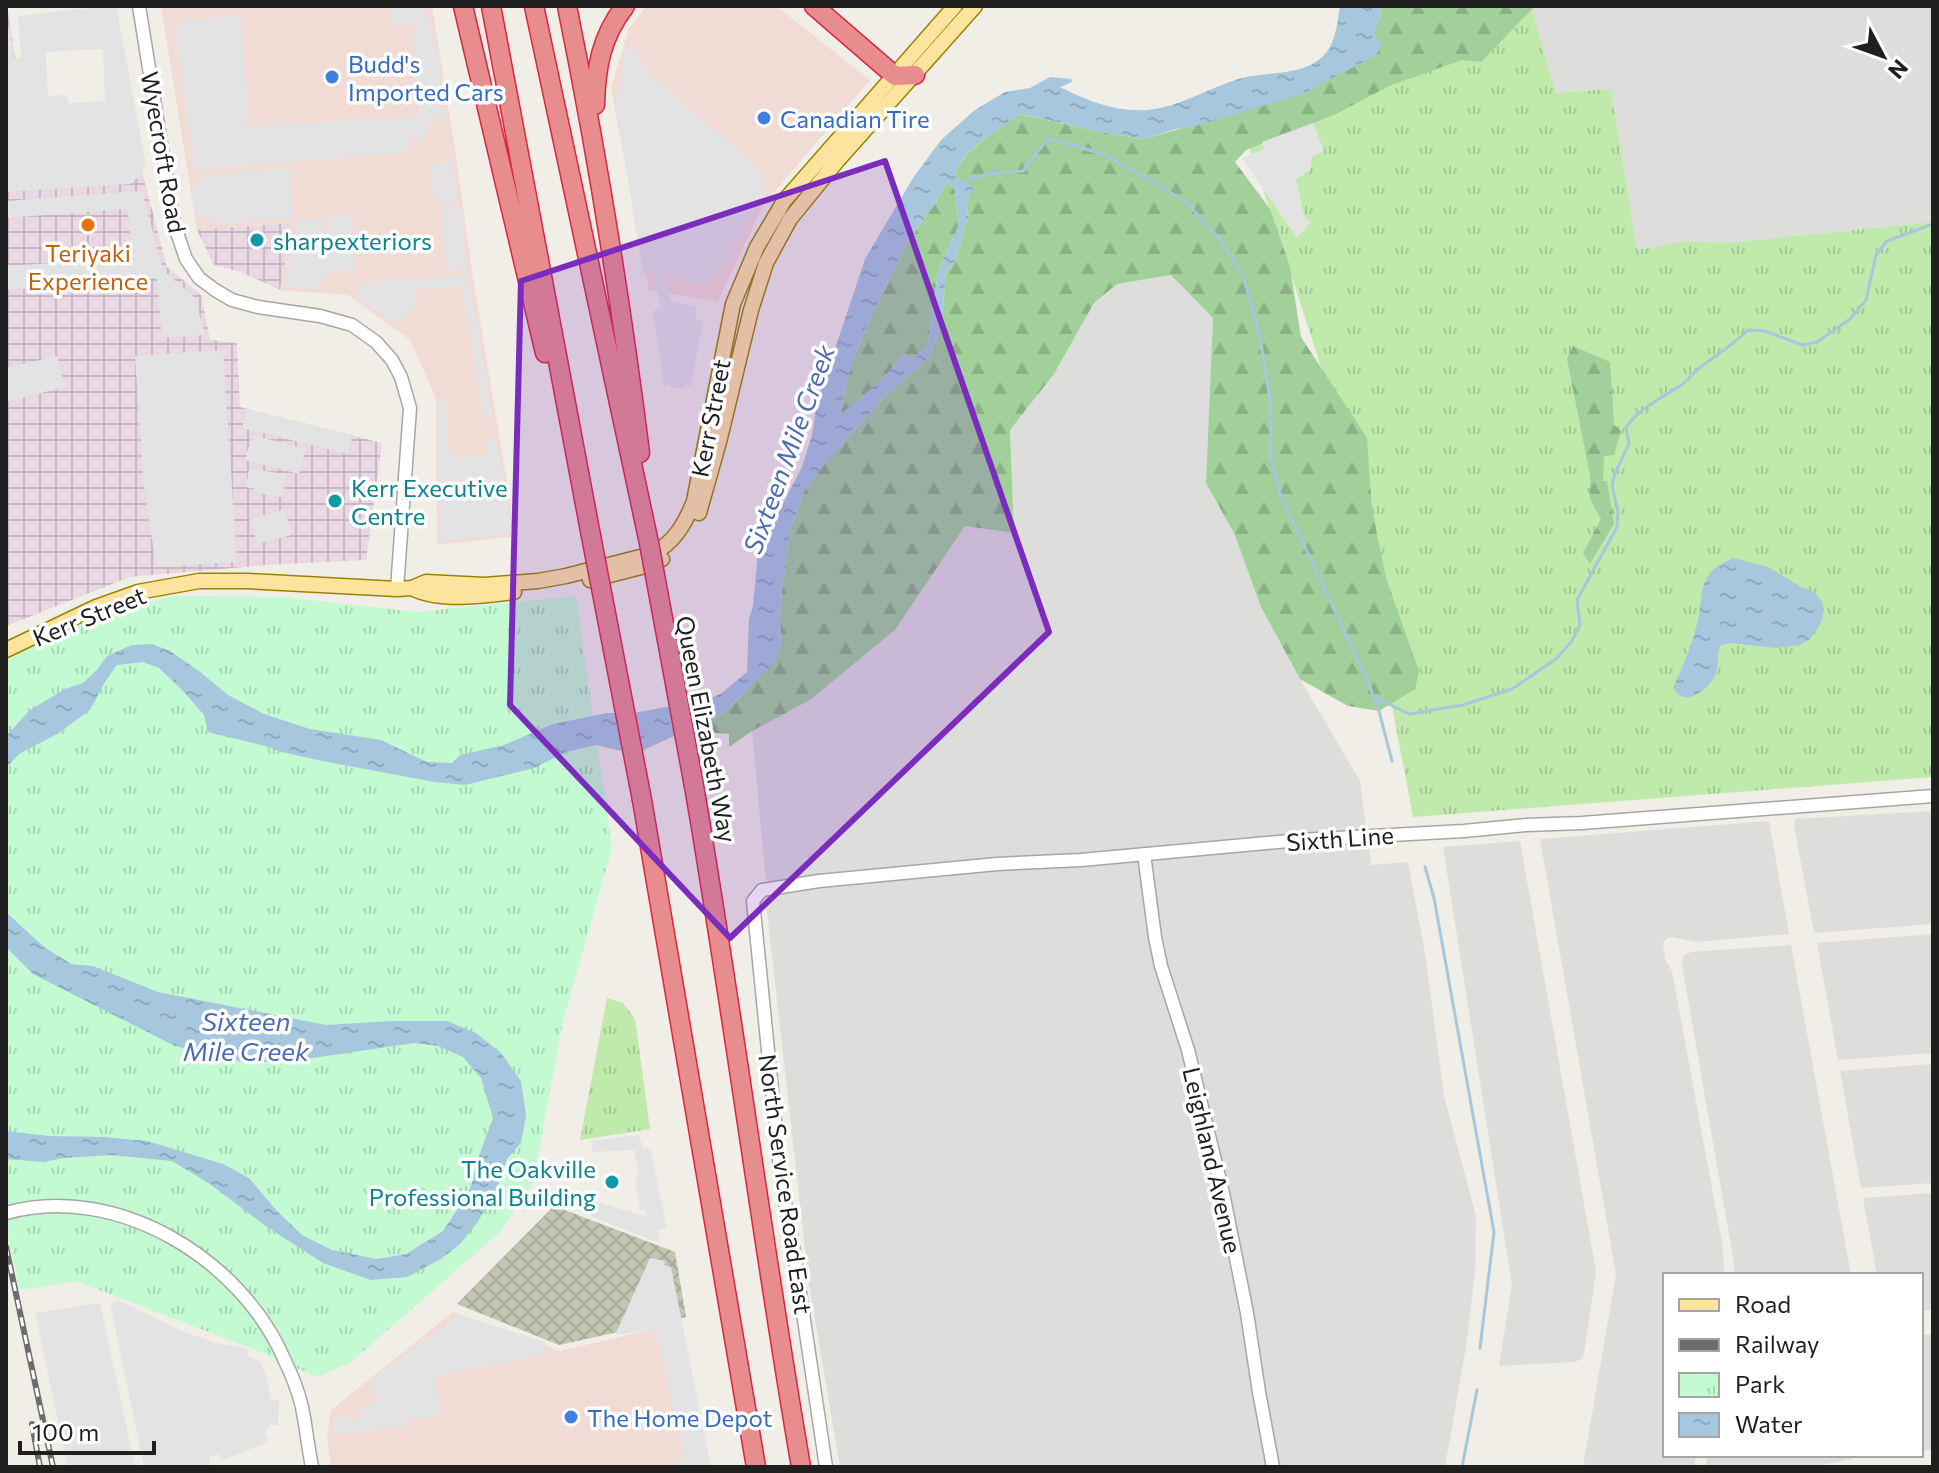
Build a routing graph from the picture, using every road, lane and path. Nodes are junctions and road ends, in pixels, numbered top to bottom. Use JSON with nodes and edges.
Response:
{"nodes":[{"id":1,"x":139,"y":6,"type":"edge"},
{"id":2,"x":463,"y":6,"type":"edge"},
{"id":3,"x":491,"y":6,"type":"edge"},
{"id":4,"x":534,"y":6,"type":"edge"},
{"id":5,"x":567,"y":6,"type":"edge"},
{"id":6,"x":625,"y":6,"type":"edge"},
{"id":7,"x":814,"y":6,"type":"edge"},
{"id":8,"x":955,"y":6,"type":"edge"},
{"id":9,"x":975,"y":6,"type":"edge"},
{"id":10,"x":915,"y":75,"type":"junction"},
{"id":11,"x":895,"y":76,"type":"junction"},
{"id":12,"x":594,"y":144,"type":"junction"},
{"id":13,"x":577,"y":463,"type":"junction"},
{"id":14,"x":649,"y":543,"type":"junction"},
{"id":15,"x":404,"y":589,"type":"junction"},
{"id":16,"x":6,"y":650,"type":"edge"},
{"id":17,"x":1933,"y":796,"type":"edge"},
{"id":18,"x":1144,"y":854,"type":"junction"},
{"id":19,"x":753,"y":901,"type":"joint"},
{"id":20,"x":6,"y":1213,"type":"edge"},
{"id":21,"x":312,"y":1467,"type":"edge"},
{"id":22,"x":756,"y":1467,"type":"edge"},
{"id":23,"x":801,"y":1467,"type":"edge"},
{"id":24,"x":826,"y":1467,"type":"edge"},
{"id":25,"x":1273,"y":1467,"type":"edge"}],
"edges":[{"from":1,"to":15,"type":"street","name":"Wyecroft Road"},
{"from":2,"to":13,"type":"highway"},
{"from":3,"to":13,"type":"highway"},
{"from":4,"to":14,"type":"highway","name":"Queen Elizabeth Way"},
{"from":5,"to":12,"type":"highway"},
{"from":6,"to":12,"type":"highway"},
{"from":7,"to":11,"type":"highway"},
{"from":8,"to":11,"type":"main road","name":"Kerr Street"},
{"from":9,"to":10,"type":"main road","name":"Kerr Street"},
{"from":10,"to":11,"type":"highway"},
{"from":10,"to":15,"type":"main road","name":"Kerr Street"},
{"from":11,"to":15,"type":"main road","name":"Kerr Street"},
{"from":12,"to":14,"type":"highway"},
{"from":13,"to":22,"type":"highway","bridge":true},
{"from":14,"to":23,"type":"highway","name":"Queen Elizabeth Way","bridge":true},
{"from":15,"to":16,"type":"main road","name":"Kerr Street"},
{"from":17,"to":18,"type":"street","name":"Sixth Line"},
{"from":18,"to":19,"type":"street","name":"Sixth Line"},
{"from":18,"to":25,"type":"street","name":"Leighland Avenue"},
{"from":19,"to":24,"type":"street","name":"North Service Road East"},
{"from":20,"to":21,"type":"street"}]}
